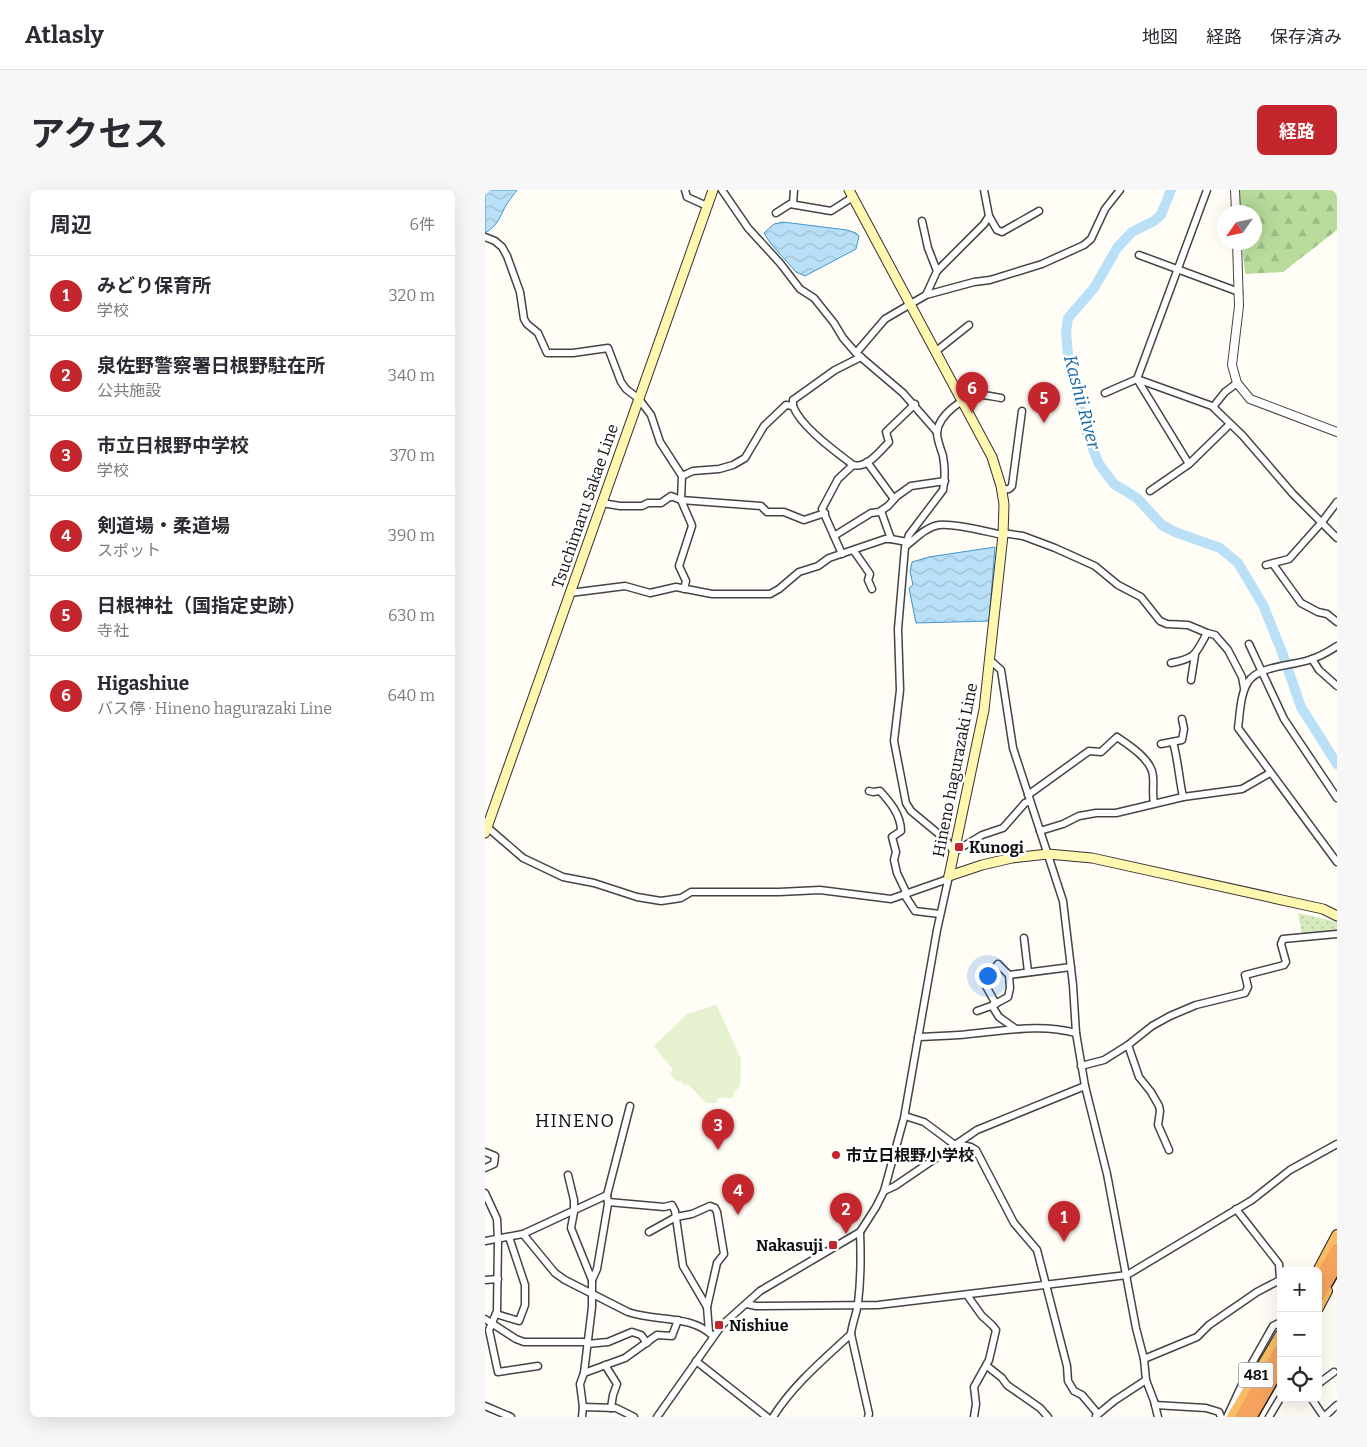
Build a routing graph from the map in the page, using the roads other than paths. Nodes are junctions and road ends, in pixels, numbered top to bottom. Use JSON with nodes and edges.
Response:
{"nodes":[{"id":1,"x":685,"y":190,"type":"edge"},
{"id":2,"x":713,"y":190,"type":"edge"},
{"id":3,"x":722,"y":190,"type":"edge"},
{"id":4,"x":794,"y":190,"type":"edge"},
{"id":5,"x":1120,"y":190,"type":"edge"},
{"id":6,"x":1207,"y":190,"type":"edge"},
{"id":7,"x":1235,"y":190,"type":"edge"},
{"id":8,"x":986,"y":192,"type":"edge"},
{"id":9,"x":851,"y":194,"type":"edge"},
{"id":10,"x":793,"y":204,"type":"junction"},
{"id":11,"x":1236,"y":205,"type":"edge"},
{"id":12,"x":707,"y":206,"type":"junction"},
{"id":13,"x":1039,"y":211,"type":"dead end"},
{"id":14,"x":776,"y":213,"type":"dead end"},
{"id":15,"x":989,"y":216,"type":"junction"},
{"id":16,"x":922,"y":221,"type":"dead end"},
{"id":17,"x":485,"y":237,"type":"edge"},
{"id":18,"x":1237,"y":250,"type":"edge"},
{"id":19,"x":1139,"y":255,"type":"dead end"},
{"id":20,"x":1178,"y":269,"type":"junction"},
{"id":21,"x":937,"y":271,"type":"junction"},
{"id":22,"x":1239,"y":292,"type":"junction"},
{"id":23,"x":926,"y":295,"type":"junction"},
{"id":24,"x":909,"y":304,"type":"junction"},
{"id":25,"x":969,"y":325,"type":"dead end"},
{"id":26,"x":935,"y":352,"type":"junction"},
{"id":27,"x":859,"y":355,"type":"junction"},
{"id":28,"x":1137,"y":379,"type":"junction"},
{"id":29,"x":1237,"y":383,"type":"junction"},
{"id":30,"x":1105,"y":393,"type":"dead end"},
{"id":31,"x":1001,"y":398,"type":"dead end"},
{"id":32,"x":639,"y":399,"type":"junction"},
{"id":33,"x":962,"y":401,"type":"junction"},
{"id":34,"x":915,"y":404,"type":"junction"},
{"id":35,"x":793,"y":406,"type":"junction"},
{"id":36,"x":1213,"y":407,"type":"junction"},
{"id":37,"x":1022,"y":411,"type":"dead end"},
{"id":38,"x":1231,"y":424,"type":"junction"},
{"id":39,"x":937,"y":432,"type":"junction"},
{"id":40,"x":1337,"y":432,"type":"edge"},
{"id":41,"x":867,"y":462,"type":"junction"},
{"id":42,"x":1189,"y":464,"type":"junction"},
{"id":43,"x":853,"y":465,"type":"junction"},
{"id":44,"x":682,"y":476,"type":"junction"},
{"id":45,"x":945,"y":481,"type":"junction"},
{"id":46,"x":1001,"y":490,"type":"junction"},
{"id":47,"x":1150,"y":491,"type":"dead end"},
{"id":48,"x":895,"y":499,"type":"junction"},
{"id":49,"x":681,"y":500,"type":"junction"},
{"id":50,"x":1337,"y":502,"type":"edge"},
{"id":51,"x":602,"y":503,"type":"junction"},
{"id":52,"x":881,"y":511,"type":"junction"},
{"id":53,"x":825,"y":513,"type":"junction"},
{"id":54,"x":1322,"y":522,"type":"junction"},
{"id":55,"x":1003,"y":534,"type":"junction"},
{"id":56,"x":834,"y":536,"type":"junction"},
{"id":57,"x":1337,"y":538,"type":"edge"},
{"id":58,"x":891,"y":539,"type":"junction"},
{"id":59,"x":906,"y":545,"type":"junction"},
{"id":60,"x":854,"y":551,"type":"junction"},
{"id":61,"x":842,"y":554,"type":"junction"},
{"id":62,"x":1273,"y":564,"type":"junction"},
{"id":63,"x":1265,"y":565,"type":"dead end"},
{"id":64,"x":684,"y":589,"type":"junction"},
{"id":65,"x":872,"y":589,"type":"dead end"},
{"id":66,"x":570,"y":592,"type":"junction"},
{"id":67,"x":1337,"y":622,"type":"edge"},
{"id":68,"x":1207,"y":634,"type":"junction"},
{"id":69,"x":1249,"y":644,"type":"dead end"},
{"id":70,"x":1337,"y":646,"type":"edge"},
{"id":71,"x":1195,"y":655,"type":"junction"},
{"id":72,"x":1311,"y":659,"type":"junction"},
{"id":73,"x":990,"y":660,"type":"junction"},
{"id":74,"x":1171,"y":663,"type":"dead end"},
{"id":75,"x":1262,"y":671,"type":"junction"},
{"id":76,"x":1191,"y":680,"type":"dead end"},
{"id":77,"x":1337,"y":686,"type":"edge"},
{"id":78,"x":1244,"y":692,"type":"junction"},
{"id":79,"x":1182,"y":719,"type":"dead end"},
{"id":80,"x":1173,"y":742,"type":"junction"},
{"id":81,"x":1161,"y":744,"type":"dead end"},
{"id":82,"x":1270,"y":773,"type":"junction"},
{"id":83,"x":869,"y":791,"type":"dead end"},
{"id":84,"x":1183,"y":797,"type":"junction"},
{"id":85,"x":1029,"y":798,"type":"junction"},
{"id":86,"x":1337,"y":798,"type":"edge"},
{"id":87,"x":1154,"y":803,"type":"junction"},
{"id":88,"x":911,"y":811,"type":"junction"},
{"id":89,"x":899,"y":818,"type":"junction"},
{"id":90,"x":486,"y":826,"type":"edge"},
{"id":91,"x":1040,"y":831,"type":"junction"},
{"id":92,"x":954,"y":852,"type":"junction"},
{"id":93,"x":1048,"y":854,"type":"junction"},
{"id":94,"x":1337,"y":862,"type":"edge"},
{"id":95,"x":948,"y":878,"type":"junction"},
{"id":96,"x":905,"y":894,"type":"junction"},
{"id":97,"x":940,"y":914,"type":"junction"},
{"id":98,"x":1337,"y":916,"type":"edge"},
{"id":99,"x":1337,"y":934,"type":"edge"},
{"id":100,"x":1024,"y":938,"type":"dead end"},
{"id":101,"x":1071,"y":967,"type":"junction"},
{"id":102,"x":1028,"y":972,"type":"junction"},
{"id":103,"x":1009,"y":975,"type":"junction"},
{"id":104,"x":994,"y":1005,"type":"junction"},
{"id":105,"x":977,"y":1011,"type":"dead end"},
{"id":106,"x":1016,"y":1029,"type":"junction"},
{"id":107,"x":1076,"y":1032,"type":"junction"},
{"id":108,"x":919,"y":1037,"type":"junction"},
{"id":109,"x":1128,"y":1044,"type":"junction"},
{"id":110,"x":1081,"y":1066,"type":"junction"},
{"id":111,"x":1085,"y":1086,"type":"junction"},
{"id":112,"x":630,"y":1106,"type":"dead end"},
{"id":113,"x":905,"y":1116,"type":"junction"},
{"id":114,"x":955,"y":1144,"type":"junction"},
{"id":115,"x":1337,"y":1144,"type":"edge"},
{"id":116,"x":1169,"y":1150,"type":"dead end"},
{"id":117,"x":485,"y":1152,"type":"edge"},
{"id":118,"x":485,"y":1168,"type":"edge"},
{"id":119,"x":568,"y":1176,"type":"dead end"},
{"id":120,"x":884,"y":1191,"type":"junction"},
{"id":121,"x":485,"y":1193,"type":"edge"},
{"id":122,"x":608,"y":1198,"type":"junction"},
{"id":123,"x":575,"y":1209,"type":"junction"},
{"id":124,"x":1236,"y":1209,"type":"junction"},
{"id":125,"x":676,"y":1217,"type":"junction"},
{"id":126,"x":649,"y":1232,"type":"dead end"},
{"id":127,"x":860,"y":1232,"type":"junction"},
{"id":128,"x":523,"y":1234,"type":"junction"},
{"id":129,"x":1337,"y":1234,"type":"edge"},
{"id":130,"x":509,"y":1237,"type":"junction"},
{"id":131,"x":499,"y":1240,"type":"junction"},
{"id":132,"x":485,"y":1241,"type":"edge"},
{"id":133,"x":1337,"y":1249,"type":"edge"},
{"id":134,"x":1337,"y":1265,"type":"edge"},
{"id":135,"x":1320,"y":1267,"type":"edge"},
{"id":136,"x":1127,"y":1275,"type":"junction"},
{"id":137,"x":1322,"y":1275,"type":"edge"},
{"id":138,"x":1336,"y":1276,"type":"edge"},
{"id":139,"x":498,"y":1279,"type":"junction"},
{"id":140,"x":485,"y":1280,"type":"edge"},
{"id":141,"x":593,"y":1280,"type":"junction"},
{"id":142,"x":1045,"y":1286,"type":"junction"},
{"id":143,"x":1322,"y":1291,"type":"edge"},
{"id":144,"x":591,"y":1293,"type":"junction"},
{"id":145,"x":967,"y":1295,"type":"junction"},
{"id":146,"x":1322,"y":1301,"type":"edge"},
{"id":147,"x":747,"y":1304,"type":"junction"},
{"id":148,"x":858,"y":1306,"type":"junction"},
{"id":149,"x":707,"y":1307,"type":"junction"},
{"id":150,"x":496,"y":1314,"type":"junction"},
{"id":151,"x":485,"y":1319,"type":"edge"},
{"id":152,"x":677,"y":1320,"type":"junction"},
{"id":153,"x":491,"y":1324,"type":"junction"},
{"id":154,"x":1277,"y":1324,"type":"edge"},
{"id":155,"x":711,"y":1334,"type":"junction"},
{"id":156,"x":851,"y":1334,"type":"junction"},
{"id":157,"x":1277,"y":1341,"type":"edge"},
{"id":158,"x":587,"y":1343,"type":"junction"},
{"id":159,"x":647,"y":1343,"type":"junction"},
{"id":160,"x":1277,"y":1355,"type":"edge"},
{"id":161,"x":1144,"y":1359,"type":"junction"},
{"id":162,"x":696,"y":1361,"type":"junction"},
{"id":163,"x":605,"y":1365,"type":"junction"},
{"id":164,"x":538,"y":1366,"type":"dead end"},
{"id":165,"x":987,"y":1366,"type":"junction"},
{"id":166,"x":1277,"y":1372,"type":"edge"},
{"id":167,"x":1334,"y":1372,"type":"dead end"},
{"id":168,"x":583,"y":1373,"type":"junction"},
{"id":169,"x":1146,"y":1380,"type":"junction"},
{"id":170,"x":1277,"y":1381,"type":"edge"},
{"id":171,"x":1322,"y":1381,"type":"edge"},
{"id":172,"x":1278,"y":1402,"type":"edge"},
{"id":173,"x":1314,"y":1402,"type":"edge"},
{"id":174,"x":1155,"y":1405,"type":"junction"},
{"id":175,"x":1337,"y":1405,"type":"edge"},
{"id":176,"x":485,"y":1406,"type":"edge"},
{"id":177,"x":583,"y":1407,"type":"junction"},
{"id":178,"x":611,"y":1408,"type":"junction"},
{"id":179,"x":1097,"y":1416,"type":"edge"},
{"id":180,"x":511,"y":1417,"type":"edge"},
{"id":181,"x":582,"y":1417,"type":"edge"},
{"id":182,"x":633,"y":1417,"type":"edge"},
{"id":183,"x":657,"y":1417,"type":"edge"},
{"id":184,"x":767,"y":1417,"type":"edge"},
{"id":185,"x":773,"y":1417,"type":"edge"},
{"id":186,"x":868,"y":1417,"type":"edge"},
{"id":187,"x":974,"y":1417,"type":"edge"},
{"id":188,"x":1048,"y":1417,"type":"edge"},
{"id":189,"x":1158,"y":1417,"type":"edge"},
{"id":190,"x":1221,"y":1417,"type":"edge"},
{"id":191,"x":1227,"y":1417,"type":"edge"},
{"id":192,"x":1232,"y":1417,"type":"edge"},
{"id":193,"x":1241,"y":1417,"type":"edge"},
{"id":194,"x":1251,"y":1417,"type":"edge"},
{"id":195,"x":1257,"y":1417,"type":"edge"},
{"id":196,"x":1269,"y":1417,"type":"edge"},
{"id":197,"x":1324,"y":1417,"type":"edge"}],
"edges":[{"from":1,"to":12,"type":"street"},
{"from":2,"to":12,"type":"main road","name":"Tsuchimaru Sakae Line"},
{"from":3,"to":27,"type":"street"},
{"from":4,"to":10,"type":"street"},
{"from":5,"to":23,"type":"street"},
{"from":6,"to":20,"type":"street"},
{"from":7,"to":11,"type":"street"},
{"from":8,"to":15,"type":"street"},
{"from":9,"to":10,"type":"street"},
{"from":9,"to":24,"type":"main road","name":"Hineno hagurazaki Line"},
{"from":10,"to":14,"type":"street"},
{"from":12,"to":32,"type":"main road","name":"Tsuchimaru Sakae Line"},
{"from":13,"to":15,"type":"street"},
{"from":15,"to":21,"type":"street"},
{"from":16,"to":21,"type":"street"},
{"from":17,"to":32,"type":"street"},
{"from":18,"to":22,"type":"street"},
{"from":19,"to":20,"type":"street"},
{"from":20,"to":22,"type":"street"},
{"from":20,"to":28,"type":"street"},
{"from":21,"to":23,"type":"street"},
{"from":22,"to":29,"type":"street"},
{"from":23,"to":24,"type":"street"},
{"from":24,"to":26,"type":"main road","name":"Hineno hagurazaki Line"},
{"from":24,"to":27,"type":"street"},
{"from":25,"to":26,"type":"street"},
{"from":26,"to":33,"type":"main road","name":"Hineno hagurazaki Line"},
{"from":27,"to":34,"type":"street"},
{"from":27,"to":35,"type":"street"},
{"from":28,"to":30,"type":"street"},
{"from":28,"to":36,"type":"street"},
{"from":28,"to":42,"type":"street"},
{"from":29,"to":36,"type":"street"},
{"from":29,"to":40,"type":"street"},
{"from":31,"to":33,"type":"street"},
{"from":32,"to":44,"type":"street"},
{"from":32,"to":51,"type":"main road","name":"Tsuchimaru Sakae Line"},
{"from":33,"to":39,"type":"street"},
{"from":33,"to":46,"type":"main road","name":"Hineno hagurazaki Line"},
{"from":34,"to":39,"type":"street"},
{"from":34,"to":41,"type":"street"},
{"from":35,"to":43,"type":"street"},
{"from":35,"to":44,"type":"street"},
{"from":36,"to":38,"type":"street"},
{"from":37,"to":46,"type":"street"},
{"from":38,"to":42,"type":"street"},
{"from":38,"to":54,"type":"street"},
{"from":39,"to":45,"type":"street"},
{"from":41,"to":43,"type":"street"},
{"from":41,"to":48,"type":"street"},
{"from":42,"to":47,"type":"street"},
{"from":43,"to":53,"type":"street"},
{"from":44,"to":49,"type":"street"},
{"from":45,"to":48,"type":"street"},
{"from":45,"to":59,"type":"street"},
{"from":46,"to":55,"type":"main road","name":"Hineno hagurazaki Line"},
{"from":48,"to":52,"type":"street"},
{"from":49,"to":51,"type":"street"},
{"from":49,"to":53,"type":"street"},
{"from":49,"to":64,"type":"street"},
{"from":50,"to":54,"type":"street"},
{"from":51,"to":66,"type":"main road","name":"Tsuchimaru Sakae Line"},
{"from":52,"to":56,"type":"street"},
{"from":52,"to":58,"type":"street"},
{"from":53,"to":56,"type":"street"},
{"from":54,"to":57,"type":"street"},
{"from":54,"to":62,"type":"street"},
{"from":55,"to":59,"type":"street"},
{"from":55,"to":68,"type":"street"},
{"from":55,"to":73,"type":"main road","name":"Hineno hagurazaki Line"},
{"from":56,"to":61,"type":"street"},
{"from":58,"to":59,"type":"street"},
{"from":58,"to":60,"type":"street"},
{"from":59,"to":88,"type":"street"},
{"from":60,"to":61,"type":"street"},
{"from":60,"to":65,"type":"street"},
{"from":61,"to":64,"type":"street"},
{"from":62,"to":63,"type":"street"},
{"from":62,"to":67,"type":"street"},
{"from":64,"to":66,"type":"street"},
{"from":66,"to":90,"type":"main road","name":"Tsuchimaru Sakae Line"},
{"from":68,"to":71,"type":"street"},
{"from":68,"to":78,"type":"street"},
{"from":69,"to":75,"type":"street"},
{"from":70,"to":72,"type":"street"},
{"from":71,"to":74,"type":"street"},
{"from":71,"to":76,"type":"street"},
{"from":72,"to":75,"type":"street"},
{"from":72,"to":77,"type":"street"},
{"from":73,"to":85,"type":"street"},
{"from":73,"to":92,"type":"main road","name":"Hineno hagurazaki Line"},
{"from":75,"to":78,"type":"street"},
{"from":75,"to":86,"type":"street"},
{"from":78,"to":82,"type":"street"},
{"from":79,"to":80,"type":"street"},
{"from":80,"to":81,"type":"street"},
{"from":80,"to":84,"type":"street"},
{"from":82,"to":84,"type":"street"},
{"from":82,"to":94,"type":"street"},
{"from":83,"to":89,"type":"street"},
{"from":84,"to":87,"type":"street"},
{"from":85,"to":87,"type":"street"},
{"from":85,"to":91,"type":"street"},
{"from":85,"to":92,"type":"street"},
{"from":87,"to":91,"type":"street"},
{"from":88,"to":89,"type":"street"},
{"from":88,"to":92,"type":"street"},
{"from":89,"to":96,"type":"street"},
{"from":90,"to":96,"type":"street"},
{"from":91,"to":93,"type":"street"},
{"from":92,"to":95,"type":"main road","name":"Hineno hagurazaki Line"},
{"from":93,"to":95,"type":"main road","name":"Hineno hagurazaki Line"},
{"from":93,"to":98,"type":"main road","name":"Hineno hagurazaki Line"},
{"from":93,"to":101,"type":"street"},
{"from":95,"to":96,"type":"street"},
{"from":95,"to":97,"type":"street"},
{"from":96,"to":97,"type":"street"},
{"from":97,"to":108,"type":"street"},
{"from":99,"to":109,"type":"street"},
{"from":100,"to":102,"type":"street"},
{"from":101,"to":102,"type":"street"},
{"from":101,"to":107,"type":"street"},
{"from":102,"to":103,"type":"street"},
{"from":103,"to":104,"type":"street"},
{"from":103,"to":104,"type":"street"},
{"from":104,"to":105,"type":"street"},
{"from":104,"to":106,"type":"street"},
{"from":106,"to":107,"type":"street"},
{"from":106,"to":108,"type":"street"},
{"from":107,"to":110,"type":"street"},
{"from":108,"to":113,"type":"street"},
{"from":109,"to":110,"type":"street"},
{"from":109,"to":116,"type":"street"},
{"from":110,"to":111,"type":"street"},
{"from":111,"to":114,"type":"street"},
{"from":111,"to":136,"type":"street"},
{"from":112,"to":122,"type":"street"},
{"from":113,"to":114,"type":"street"},
{"from":113,"to":120,"type":"street"},
{"from":114,"to":120,"type":"street"},
{"from":114,"to":142,"type":"street"},
{"from":115,"to":124,"type":"street"},
{"from":117,"to":118,"type":"street"},
{"from":119,"to":123,"type":"street"},
{"from":120,"to":127,"type":"street"},
{"from":121,"to":131,"type":"street"},
{"from":122,"to":123,"type":"street"},
{"from":122,"to":125,"type":"street"},
{"from":122,"to":141,"type":"street"},
{"from":123,"to":128,"type":"street"},
{"from":123,"to":141,"type":"street"},
{"from":124,"to":136,"type":"street"},
{"from":124,"to":161,"type":"street"},
{"from":125,"to":126,"type":"street"},
{"from":125,"to":149,"type":"street"},
{"from":125,"to":149,"type":"street"},
{"from":127,"to":147,"type":"street"},
{"from":127,"to":148,"type":"street"},
{"from":128,"to":130,"type":"street"},
{"from":128,"to":144,"type":"street"},
{"from":129,"to":135,"type":"highway"},
{"from":130,"to":131,"type":"street"},
{"from":130,"to":150,"type":"street"},
{"from":131,"to":132,"type":"street"},
{"from":131,"to":139,"type":"street"},
{"from":133,"to":137,"type":"highway"},
{"from":134,"to":143,"type":"highway"},
{"from":136,"to":142,"type":"street"},
{"from":136,"to":161,"type":"street"},
{"from":138,"to":146,"type":"highway"},
{"from":139,"to":140,"type":"street"},
{"from":139,"to":150,"type":"street"},
{"from":141,"to":144,"type":"street"},
{"from":142,"to":145,"type":"street"},
{"from":142,"to":179,"type":"street"},
{"from":144,"to":152,"type":"street"},
{"from":144,"to":158,"type":"street"},
{"from":145,"to":148,"type":"street"},
{"from":145,"to":165,"type":"street"},
{"from":147,"to":148,"type":"street"},
{"from":147,"to":155,"type":"street"},
{"from":148,"to":156,"type":"street"},
{"from":149,"to":155,"type":"street"},
{"from":150,"to":153,"type":"street"},
{"from":151,"to":153,"type":"street"},
{"from":152,"to":155,"type":"street"},
{"from":152,"to":159,"type":"street"},
{"from":153,"to":158,"type":"street"},
{"from":153,"to":164,"type":"street"},
{"from":154,"to":191,"type":"street"},
{"from":155,"to":162,"type":"street"},
{"from":156,"to":185,"type":"street"},
{"from":156,"to":186,"type":"street"},
{"from":157,"to":192,"type":"highway","number":"481"},
{"from":158,"to":159,"type":"street"},
{"from":158,"to":168,"type":"street"},
{"from":159,"to":163,"type":"street"},
{"from":160,"to":193,"type":"highway"},
{"from":161,"to":169,"type":"street"},
{"from":162,"to":183,"type":"street"},
{"from":162,"to":184,"type":"street"},
{"from":163,"to":168,"type":"street"},
{"from":163,"to":178,"type":"street"},
{"from":165,"to":187,"type":"street"},
{"from":165,"to":188,"type":"street"},
{"from":166,"to":194,"type":"highway"},
{"from":167,"to":171,"type":"street"},
{"from":168,"to":177,"type":"street"},
{"from":169,"to":174,"type":"street"},
{"from":169,"to":179,"type":"street"},
{"from":170,"to":195,"type":"highway","number":"481"},
{"from":172,"to":196,"type":"street"},
{"from":173,"to":197,"type":"street"},
{"from":174,"to":189,"type":"street"},
{"from":174,"to":190,"type":"street"},
{"from":175,"to":197,"type":"street"},
{"from":176,"to":180,"type":"street"},
{"from":177,"to":178,"type":"street"},
{"from":177,"to":181,"type":"street"},
{"from":178,"to":182,"type":"street"}]}
